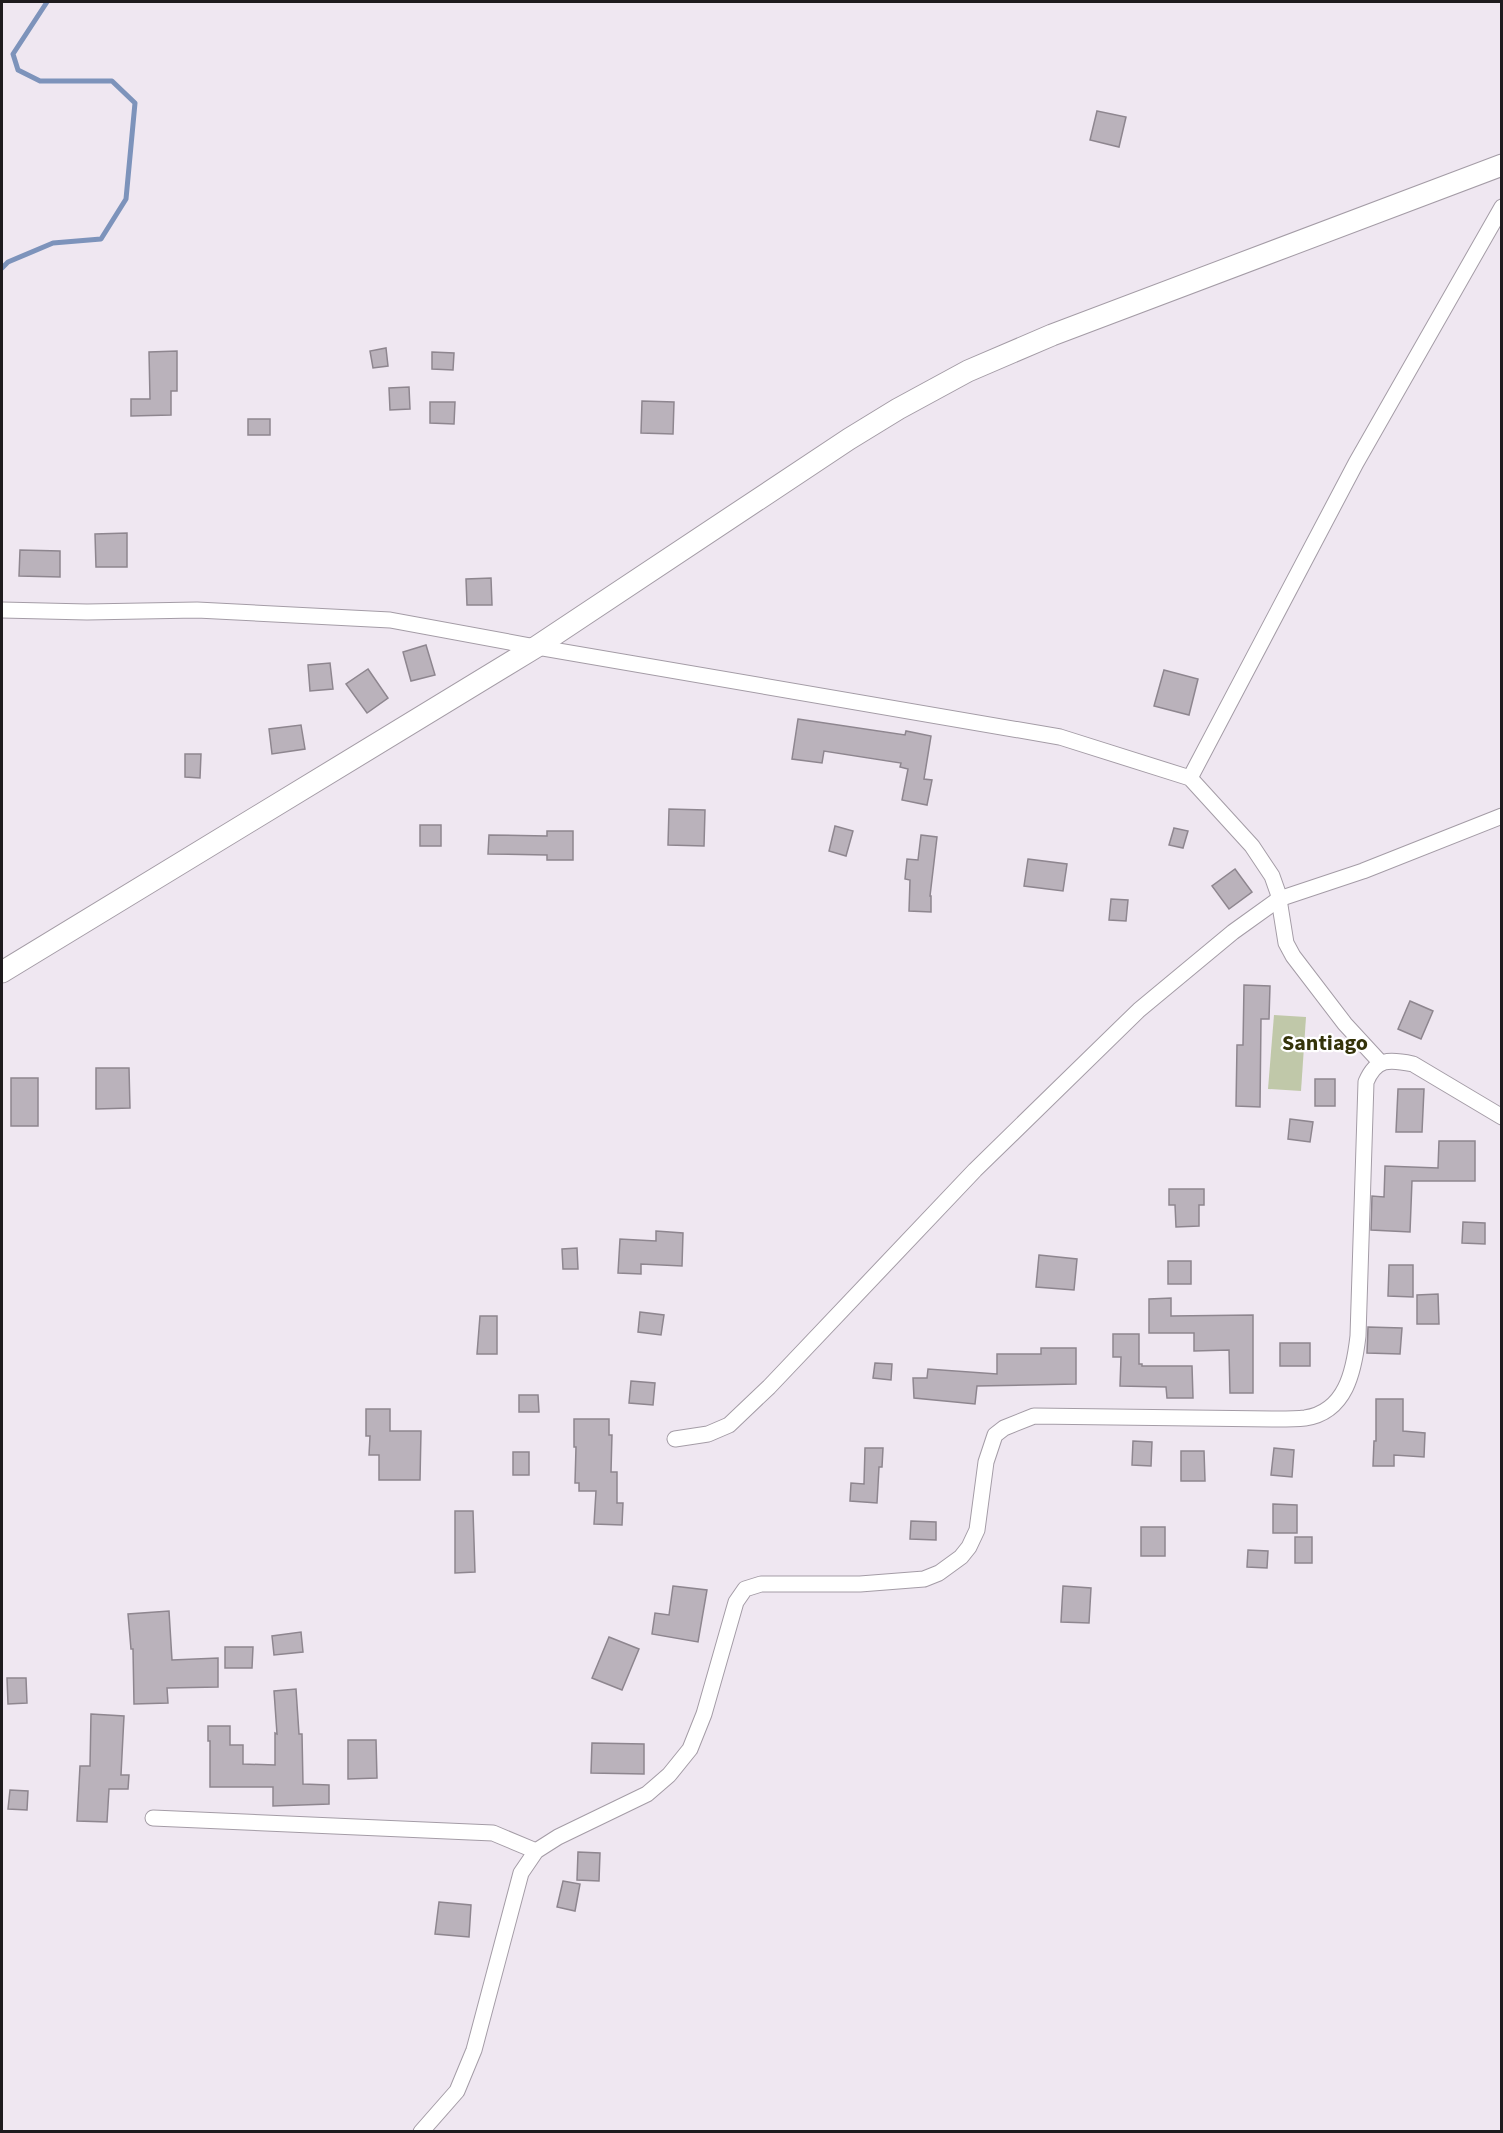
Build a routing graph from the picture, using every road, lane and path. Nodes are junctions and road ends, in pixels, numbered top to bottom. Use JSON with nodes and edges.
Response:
{"nodes":[{"id":1,"x":1502,"y":165,"type":"edge"},
{"id":2,"x":1502,"y":207,"type":"edge"},
{"id":3,"x":2,"y":610,"type":"edge"},
{"id":4,"x":536,"y":647,"type":"junction"},
{"id":5,"x":1190,"y":778,"type":"junction"},
{"id":6,"x":1502,"y":816,"type":"edge"},
{"id":7,"x":1279,"y":899,"type":"junction"},
{"id":8,"x":2,"y":972,"type":"edge"},
{"id":9,"x":1380,"y":1062,"type":"junction"},
{"id":10,"x":1502,"y":1117,"type":"edge"},
{"id":11,"x":675,"y":1439,"type":"dead end"},
{"id":12,"x":153,"y":1818,"type":"dead end"},
{"id":13,"x":536,"y":1851,"type":"junction"},
{"id":14,"x":421,"y":2132,"type":"edge"}],
"edges":[{"from":1,"to":4,"type":"street"},
{"from":2,"to":5,"type":"street"},
{"from":3,"to":4,"type":"street"},
{"from":4,"to":5,"type":"street"},
{"from":4,"to":8,"type":"street"},
{"from":5,"to":7,"type":"street"},
{"from":6,"to":7,"type":"street"},
{"from":7,"to":9,"type":"street"},
{"from":7,"to":11,"type":"street"},
{"from":9,"to":10,"type":"street"},
{"from":9,"to":13,"type":"street"},
{"from":12,"to":13,"type":"street"},
{"from":13,"to":14,"type":"street"}]}
